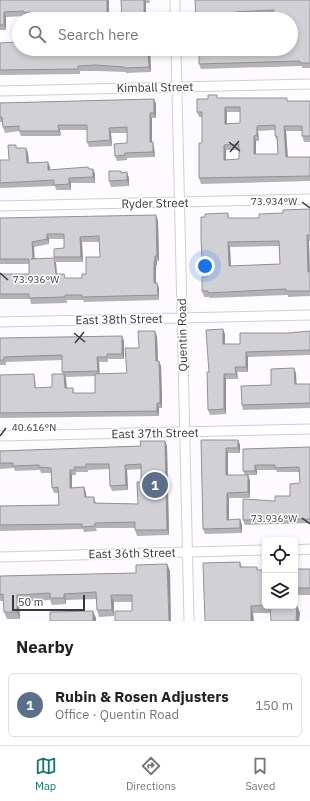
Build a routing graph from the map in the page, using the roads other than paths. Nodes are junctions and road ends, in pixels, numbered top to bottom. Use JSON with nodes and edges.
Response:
{"nodes":[{"id":1,"x":175,"y":0,"type":"edge"},
{"id":2,"x":175,"y":12,"type":"edge"},
{"id":3,"x":176,"y":56,"type":"edge"},
{"id":4,"x":310,"y":84,"type":"edge"},
{"id":5,"x":177,"y":87,"type":"junction"},
{"id":6,"x":0,"y":91,"type":"edge"},
{"id":7,"x":310,"y":199,"type":"edge"},
{"id":8,"x":179,"y":202,"type":"junction"},
{"id":9,"x":0,"y":206,"type":"edge"},
{"id":10,"x":310,"y":314,"type":"edge"},
{"id":11,"x":182,"y":318,"type":"junction"},
{"id":12,"x":0,"y":322,"type":"edge"},
{"id":13,"x":310,"y":429,"type":"edge"},
{"id":14,"x":185,"y":432,"type":"junction"},
{"id":15,"x":0,"y":436,"type":"edge"},
{"id":16,"x":310,"y":549,"type":"edge"},
{"id":17,"x":262,"y":550,"type":"edge"},
{"id":18,"x":298,"y":550,"type":"edge"},
{"id":19,"x":188,"y":552,"type":"junction"},
{"id":20,"x":0,"y":557,"type":"edge"},
{"id":21,"x":189,"y":621,"type":"edge"}],
"edges":[{"from":1,"to":2,"type":"street"},
{"from":3,"to":5,"type":"street","name":"Quentin Road"},
{"from":4,"to":5,"type":"street","name":"Kimball Street"},
{"from":5,"to":6,"type":"street","name":"Kimball Street"},
{"from":5,"to":8,"type":"street","name":"Quentin Road"},
{"from":7,"to":8,"type":"street","name":"Ryder Street"},
{"from":8,"to":9,"type":"street","name":"Ryder Street"},
{"from":8,"to":11,"type":"street","name":"Quentin Road"},
{"from":10,"to":11,"type":"street","name":"East 38th Street"},
{"from":11,"to":12,"type":"street","name":"East 38th Street"},
{"from":11,"to":14,"type":"street","name":"Quentin Road"},
{"from":13,"to":14,"type":"street","name":"East 37th Street"},
{"from":14,"to":15,"type":"street","name":"East 37th Street"},
{"from":14,"to":19,"type":"street","name":"Quentin Road"},
{"from":16,"to":18,"type":"street"},
{"from":17,"to":19,"type":"street","name":"East 36th Street"},
{"from":19,"to":20,"type":"street","name":"East 36th Street"},
{"from":19,"to":21,"type":"street","name":"Quentin Road"}]}
